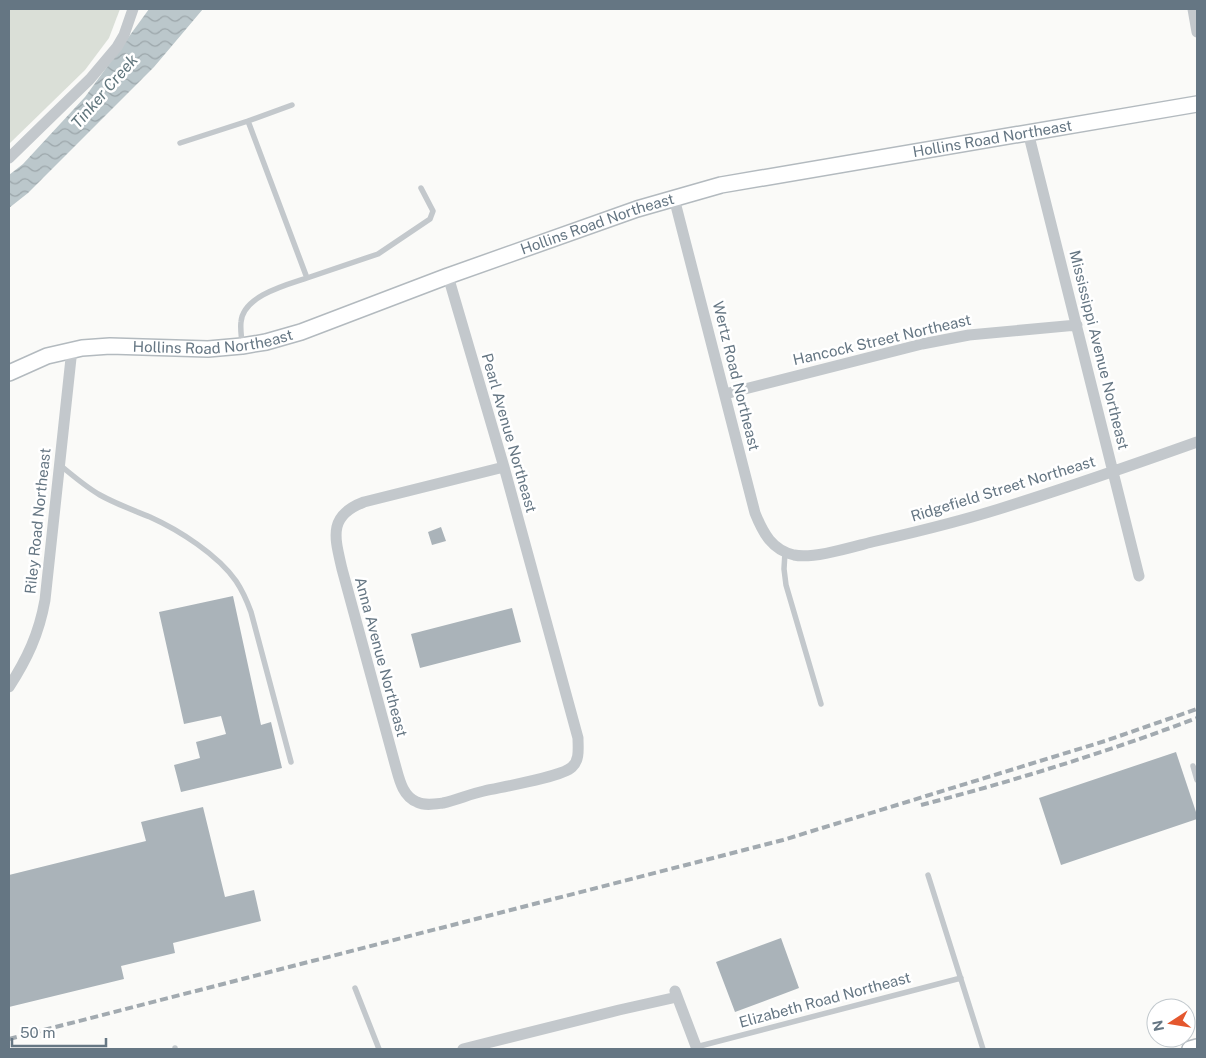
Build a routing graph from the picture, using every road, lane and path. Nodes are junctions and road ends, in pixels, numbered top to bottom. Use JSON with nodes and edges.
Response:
{"nodes":[{"id":1,"x":133,"y":9,"type":"edge"},
{"id":2,"x":1193,"y":9,"type":"edge"},
{"id":3,"x":1197,"y":32,"type":"edge"},
{"id":4,"x":292,"y":104,"type":"dead end"},
{"id":5,"x":1197,"y":104,"type":"edge"},
{"id":6,"x":248,"y":121,"type":"junction"},
{"id":7,"x":1028,"y":132,"type":"junction"},
{"id":8,"x":180,"y":143,"type":"dead end"},
{"id":9,"x":9,"y":158,"type":"edge"},
{"id":10,"x":421,"y":188,"type":"dead end"},
{"id":11,"x":674,"y":198,"type":"junction"},
{"id":12,"x":448,"y":276,"type":"junction"},
{"id":13,"x":307,"y":278,"type":"junction"},
{"id":14,"x":1077,"y":325,"type":"junction"},
{"id":15,"x":242,"y":346,"type":"junction"},
{"id":16,"x":72,"y":350,"type":"junction"},
{"id":17,"x":9,"y":373,"type":"edge"},
{"id":18,"x":725,"y":394,"type":"junction"},
{"id":19,"x":1197,"y":442,"type":"edge"},
{"id":20,"x":59,"y":464,"type":"junction"},
{"id":21,"x":504,"y":467,"type":"junction"},
{"id":22,"x":1114,"y":471,"type":"junction"},
{"id":23,"x":785,"y":552,"type":"junction"},
{"id":24,"x":1139,"y":576,"type":"dead end"},
{"id":25,"x":9,"y":687,"type":"edge"},
{"id":26,"x":821,"y":704,"type":"dead end"},
{"id":27,"x":391,"y":749,"type":"joint"},
{"id":28,"x":290,"y":762,"type":"dead end"},
{"id":29,"x":1193,"y":766,"type":"dead end"},
{"id":30,"x":1197,"y":780,"type":"edge"},
{"id":31,"x":928,"y":874,"type":"dead end"},
{"id":32,"x":961,"y":978,"type":"junction"},
{"id":33,"x":355,"y":988,"type":"dead end"},
{"id":34,"x":1197,"y":1047,"type":"edge"},
{"id":35,"x":697,"y":1048,"type":"edge"},
{"id":36,"x":379,"y":1049,"type":"edge"},
{"id":37,"x":463,"y":1049,"type":"edge"},
{"id":38,"x":983,"y":1049,"type":"edge"},
{"id":39,"x":1190,"y":1049,"type":"edge"}],
"edges":[{"from":1,"to":9,"type":"street"},
{"from":2,"to":3,"type":"street"},
{"from":4,"to":6,"type":"lane"},
{"from":5,"to":7,"type":"main road","name":"Hollins Road Northeast"},
{"from":6,"to":8,"type":"lane"},
{"from":6,"to":13,"type":"lane"},
{"from":7,"to":11,"type":"main road","name":"Hollins Road Northeast"},
{"from":7,"to":14,"type":"street","name":"Mississippi Avenue Northeast"},
{"from":10,"to":13,"type":"lane"},
{"from":11,"to":12,"type":"main road","name":"Hollins Road Northeast"},
{"from":11,"to":18,"type":"street","name":"Wertz Road Northeast"},
{"from":12,"to":15,"type":"main road","name":"Hollins Road Northeast"},
{"from":12,"to":21,"type":"street","name":"Pearl Avenue Northeast"},
{"from":13,"to":15,"type":"lane"},
{"from":14,"to":18,"type":"street","name":"Hancock Street Northeast"},
{"from":14,"to":22,"type":"street","name":"Mississippi Avenue Northeast"},
{"from":15,"to":16,"type":"main road","name":"Hollins Road Northeast"},
{"from":16,"to":17,"type":"main road","name":"Hollins Road Northeast"},
{"from":16,"to":20,"type":"street","name":"Riley Road Northeast"},
{"from":18,"to":23,"type":"street","name":"Wertz Road Northeast"},
{"from":19,"to":22,"type":"street","name":"Ridgefield Street Northeast"},
{"from":20,"to":25,"type":"street","name":"Riley Road Northeast"},
{"from":20,"to":28,"type":"lane"},
{"from":21,"to":27,"type":"street","name":"Anna Avenue Northeast"},
{"from":21,"to":27,"type":"street","name":"Pearl Avenue Northeast"},
{"from":22,"to":23,"type":"street","name":"Ridgefield Street Northeast"},
{"from":22,"to":24,"type":"street","name":"Mississippi Avenue Northeast"},
{"from":23,"to":26,"type":"lane"},
{"from":29,"to":30,"type":"lane"},
{"from":31,"to":32,"type":"lane"},
{"from":32,"to":35,"type":"lane","name":"Elizabeth Road Northeast"},
{"from":32,"to":38,"type":"lane"},
{"from":33,"to":36,"type":"lane"},
{"from":34,"to":39,"type":"main road"},
{"from":35,"to":37,"type":"street"}]}
